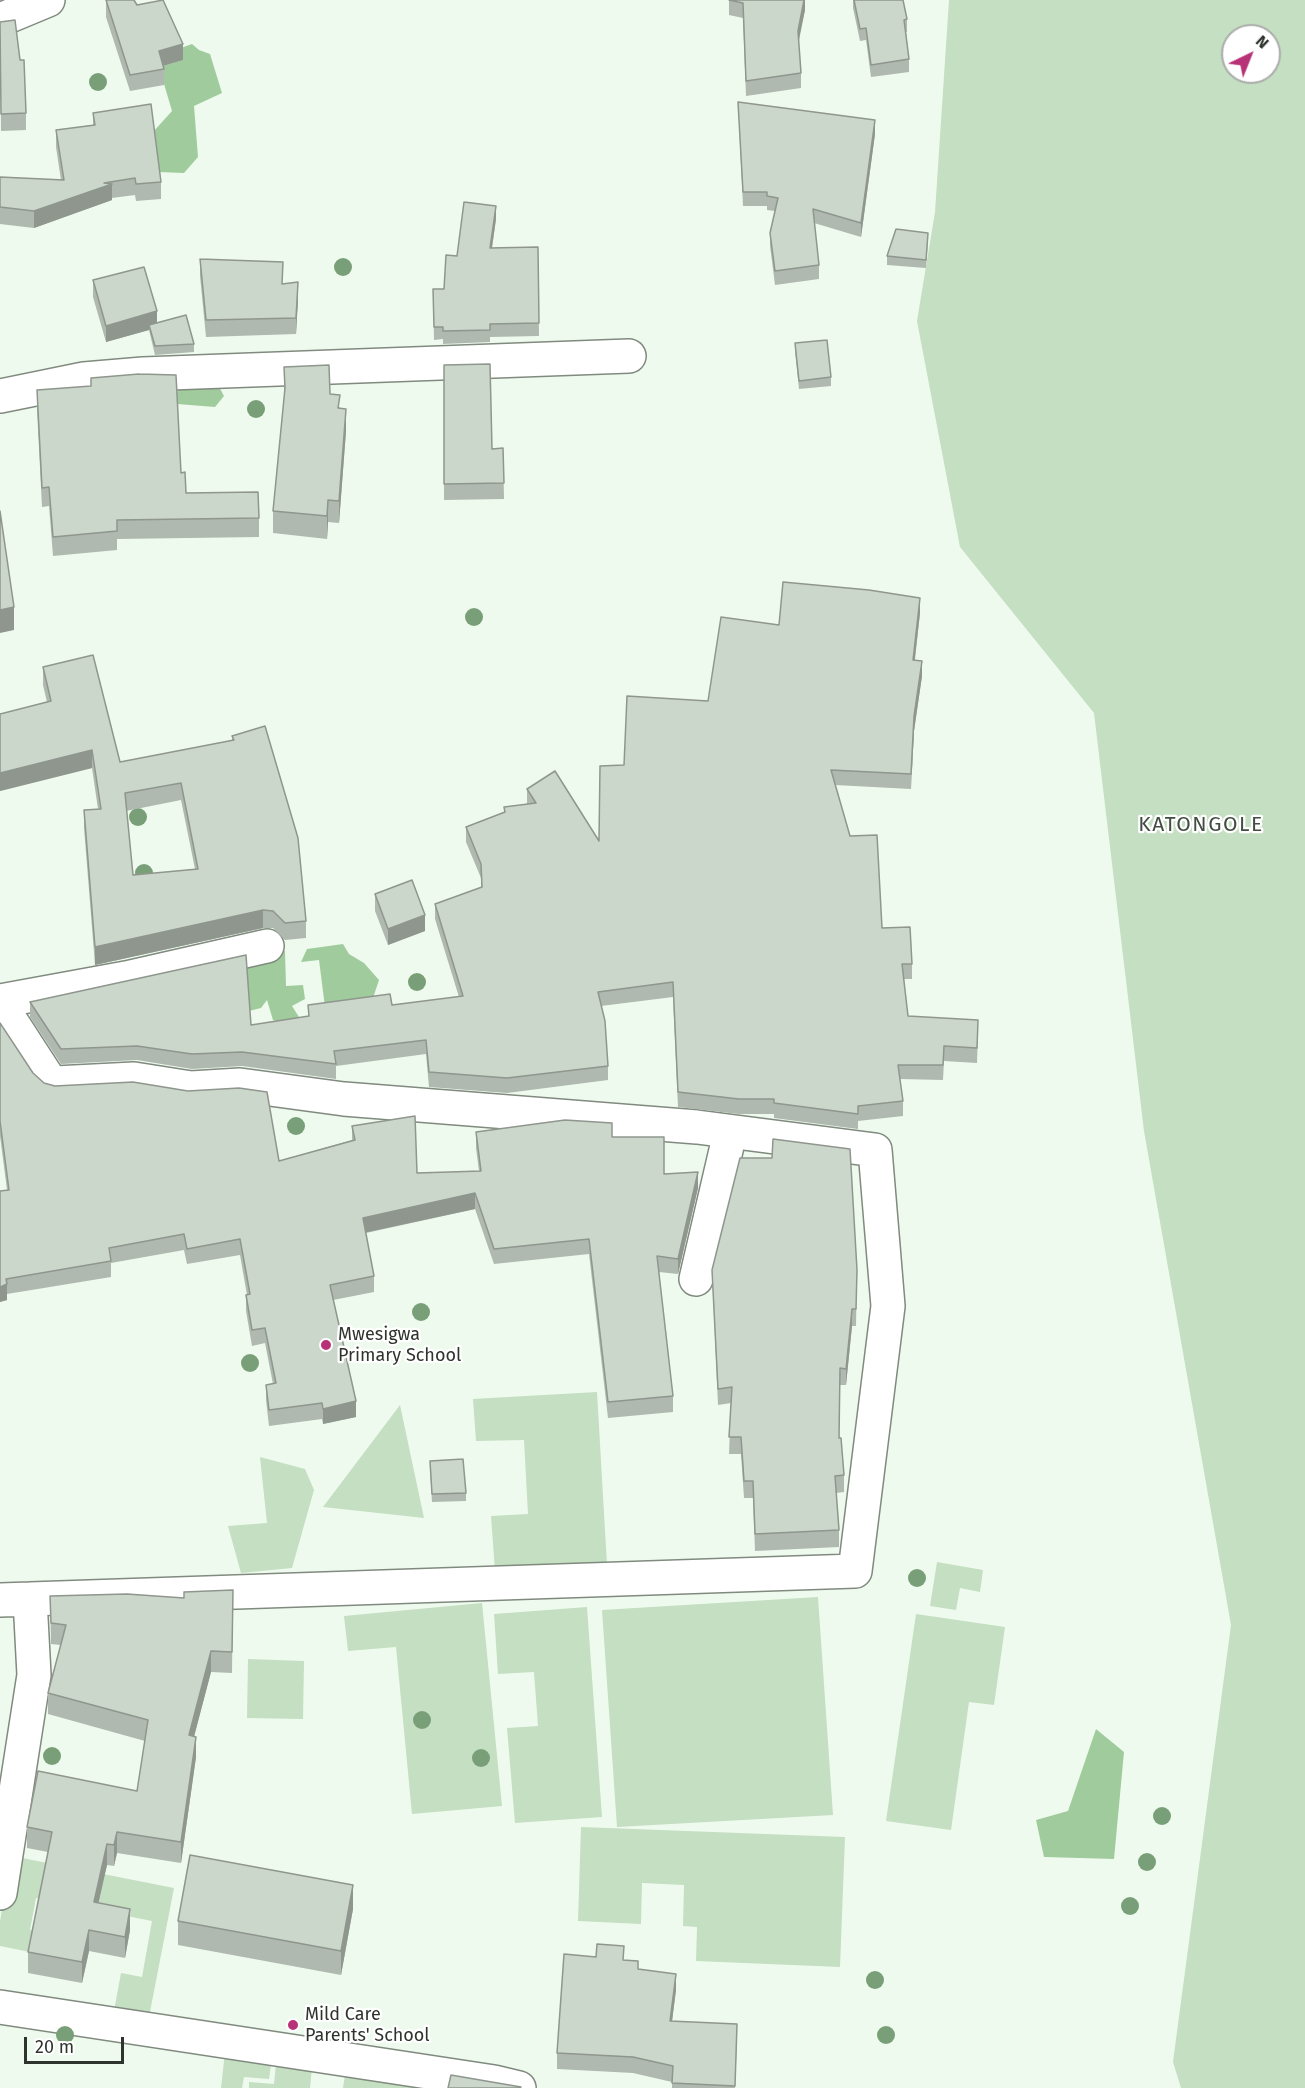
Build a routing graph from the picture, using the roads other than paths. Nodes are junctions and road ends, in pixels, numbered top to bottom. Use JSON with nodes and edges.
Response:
{"nodes":[{"id":1,"x":48,"y":0,"type":"edge"},
{"id":2,"x":0,"y":20,"type":"edge"},
{"id":3,"x":629,"y":356,"type":"dead end"},
{"id":4,"x":0,"y":396,"type":"edge"},
{"id":5,"x":267,"y":946,"type":"dead end"},
{"id":6,"x":0,"y":1003,"type":"edge"},
{"id":7,"x":730,"y":1133,"type":"junction"},
{"id":8,"x":696,"y":1279,"type":"dead end"},
{"id":9,"x":15,"y":1600,"type":"edge"},
{"id":10,"x":0,"y":1893,"type":"edge"},
{"id":11,"x":0,"y":2007,"type":"edge"},
{"id":12,"x":519,"y":2088,"type":"edge"}],
"edges":[{"from":1,"to":2,"type":"street"},
{"from":3,"to":4,"type":"street"},
{"from":5,"to":6,"type":"street"},
{"from":6,"to":7,"type":"street"},
{"from":7,"to":8,"type":"street"},
{"from":7,"to":9,"type":"street"},
{"from":9,"to":10,"type":"street"},
{"from":11,"to":12,"type":"street"}]}
